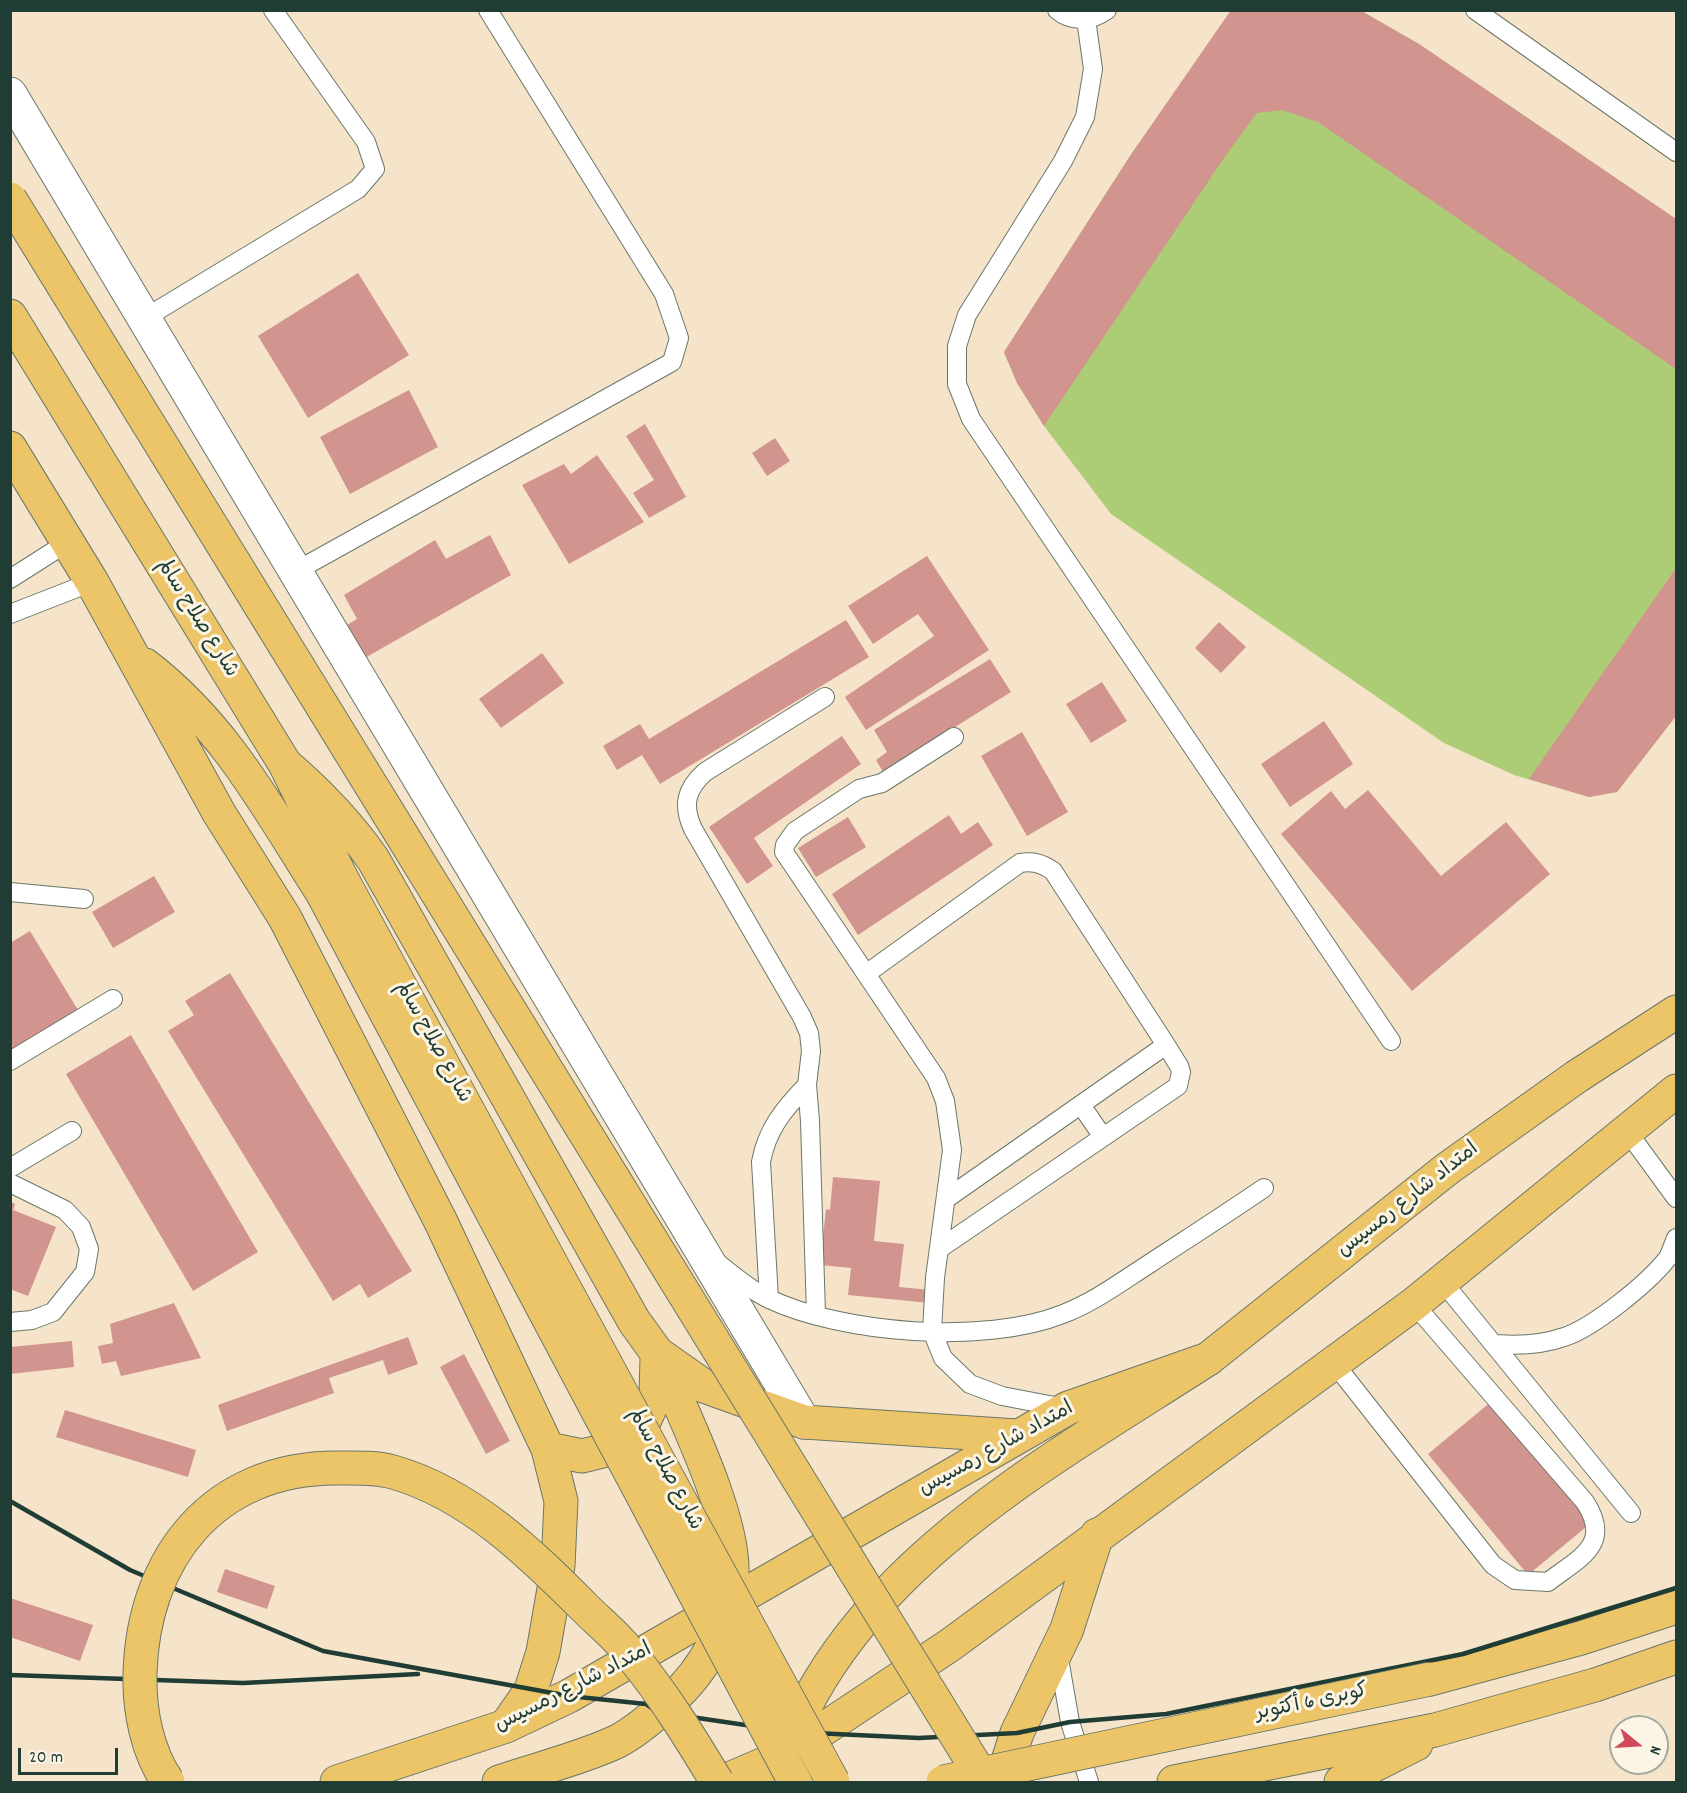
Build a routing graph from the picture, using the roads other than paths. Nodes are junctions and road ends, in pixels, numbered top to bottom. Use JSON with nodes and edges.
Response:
{"nodes":[{"id":1,"x":273,"y":10,"type":"edge"},
{"id":2,"x":488,"y":10,"type":"edge"},
{"id":3,"x":1057,"y":10,"type":"edge"},
{"id":4,"x":1107,"y":10,"type":"edge"},
{"id":5,"x":1475,"y":10,"type":"edge"},
{"id":6,"x":1086,"y":20,"type":"junction"},
{"id":7,"x":10,"y":94,"type":"edge"},
{"id":8,"x":1677,"y":152,"type":"edge"},
{"id":9,"x":10,"y":199,"type":"edge"},
{"id":10,"x":10,"y":316,"type":"edge"},
{"id":11,"x":145,"y":318,"type":"junction"},
{"id":12,"x":10,"y":448,"type":"edge"},
{"id":13,"x":68,"y":542,"type":"junction"},
{"id":14,"x":296,"y":571,"type":"junction"},
{"id":15,"x":10,"y":579,"type":"edge"},
{"id":16,"x":92,"y":582,"type":"junction"},
{"id":17,"x":10,"y":614,"type":"edge"},
{"id":18,"x":134,"y":656,"type":"junction"},
{"id":19,"x":825,"y":697,"type":"dead end"},
{"id":20,"x":954,"y":737,"type":"dead end"},
{"id":21,"x":285,"y":764,"type":"junction"},
{"id":22,"x":333,"y":887,"type":"junction"},
{"id":23,"x":10,"y":892,"type":"edge"},
{"id":24,"x":84,"y":900,"type":"dead end"},
{"id":25,"x":866,"y":974,"type":"junction"},
{"id":26,"x":113,"y":999,"type":"dead end"},
{"id":27,"x":1677,"y":1012,"type":"edge"},
{"id":28,"x":1391,"y":1041,"type":"dead end"},
{"id":29,"x":1166,"y":1045,"type":"junction"},
{"id":30,"x":10,"y":1061,"type":"edge"},
{"id":31,"x":807,"y":1085,"type":"junction"},
{"id":32,"x":1675,"y":1093,"type":"edge"},
{"id":33,"x":1081,"y":1104,"type":"junction"},
{"id":34,"x":72,"y":1131,"type":"dead end"},
{"id":35,"x":1627,"y":1131,"type":"junction"},
{"id":36,"x":1103,"y":1137,"type":"junction"},
{"id":37,"x":10,"y":1168,"type":"edge"},
{"id":38,"x":10,"y":1183,"type":"edge"},
{"id":39,"x":1264,"y":1188,"type":"dead end"},
{"id":40,"x":946,"y":1198,"type":"junction"},
{"id":41,"x":1677,"y":1198,"type":"edge"},
{"id":42,"x":1677,"y":1238,"type":"edge"},
{"id":43,"x":939,"y":1249,"type":"junction"},
{"id":44,"x":702,"y":1250,"type":"junction"},
{"id":45,"x":1442,"y":1281,"type":"junction"},
{"id":46,"x":769,"y":1299,"type":"junction"},
{"id":47,"x":1414,"y":1304,"type":"junction"},
{"id":48,"x":816,"y":1314,"type":"junction"},
{"id":49,"x":10,"y":1322,"type":"edge"},
{"id":50,"x":932,"y":1331,"type":"junction"},
{"id":51,"x":1496,"y":1344,"type":"junction"},
{"id":52,"x":657,"y":1353,"type":"junction"},
{"id":53,"x":1208,"y":1359,"type":"junction"},
{"id":54,"x":1334,"y":1363,"type":"junction"},
{"id":55,"x":1068,"y":1408,"type":"junction"},
{"id":56,"x":804,"y":1422,"type":"junction"},
{"id":57,"x":1017,"y":1436,"type":"junction"},
{"id":58,"x":548,"y":1449,"type":"junction"},
{"id":59,"x":1631,"y":1513,"type":"dead end"},
{"id":60,"x":1097,"y":1535,"type":"junction"},
{"id":61,"x":728,"y":1605,"type":"junction"},
{"id":62,"x":1677,"y":1607,"type":"edge"},
{"id":63,"x":1058,"y":1650,"type":"junction"},
{"id":64,"x":1677,"y":1657,"type":"edge"},
{"id":65,"x":506,"y":1726,"type":"junction"},
{"id":66,"x":1435,"y":1730,"type":"junction"},
{"id":67,"x":785,"y":1774,"type":"edge"},
{"id":68,"x":168,"y":1782,"type":"edge"},
{"id":69,"x":337,"y":1782,"type":"edge"},
{"id":70,"x":499,"y":1782,"type":"edge"},
{"id":71,"x":717,"y":1782,"type":"edge"},
{"id":72,"x":722,"y":1782,"type":"edge"},
{"id":73,"x":833,"y":1782,"type":"edge"},
{"id":74,"x":943,"y":1782,"type":"edge"},
{"id":75,"x":985,"y":1782,"type":"edge"},
{"id":76,"x":1001,"y":1782,"type":"edge"},
{"id":77,"x":1089,"y":1782,"type":"edge"},
{"id":78,"x":1174,"y":1782,"type":"edge"},
{"id":79,"x":1341,"y":1782,"type":"edge"}],
"edges":[{"from":1,"to":11,"type":"lane"},
{"from":2,"to":14,"type":"lane"},
{"from":3,"to":6,"type":"lane"},
{"from":4,"to":6,"type":"lane"},
{"from":5,"to":8,"type":"lane"},
{"from":6,"to":28,"type":"lane"},
{"from":7,"to":11,"type":"street"},
{"from":9,"to":75,"type":"main road","bridge":true},
{"from":10,"to":21,"type":"main road","name":"شارع صلاح سالم"},
{"from":11,"to":14,"type":"street"},
{"from":12,"to":13,"type":"main road","name":"شارع صلاح سالم"},
{"from":13,"to":15,"type":"lane"},
{"from":13,"to":16,"type":"main road","name":"شارع صلاح سالم"},
{"from":14,"to":44,"type":"street"},
{"from":16,"to":17,"type":"lane"},
{"from":16,"to":18,"type":"main road","name":"شارع صلاح سالم"},
{"from":18,"to":22,"type":"main road","name":"شارع صلاح سالم"},
{"from":18,"to":58,"type":"main road"},
{"from":19,"to":31,"type":"lane"},
{"from":20,"to":25,"type":"lane"},
{"from":21,"to":22,"type":"main road","name":"شارع صلاح سالم"},
{"from":21,"to":52,"type":"main road"},
{"from":22,"to":67,"type":"main road","name":"شارع صلاح سالم","bridge":true},
{"from":22,"to":73,"type":"main road","name":"شارع صلاح سالم","bridge":true},
{"from":23,"to":24,"type":"lane"},
{"from":25,"to":29,"type":"lane"},
{"from":25,"to":40,"type":"lane"},
{"from":26,"to":30,"type":"lane"},
{"from":27,"to":53,"type":"main road","name":"امتداد شارع رمسيس"},
{"from":29,"to":33,"type":"lane"},
{"from":29,"to":36,"type":"lane"},
{"from":31,"to":46,"type":"lane"},
{"from":31,"to":48,"type":"lane"},
{"from":32,"to":35,"type":"main road"},
{"from":33,"to":36,"type":"lane"},
{"from":33,"to":40,"type":"lane"},
{"from":34,"to":37,"type":"lane"},
{"from":35,"to":41,"type":"lane"},
{"from":35,"to":45,"type":"main road"},
{"from":36,"to":43,"type":"lane"},
{"from":38,"to":49,"type":"lane"},
{"from":39,"to":50,"type":"lane"},
{"from":40,"to":43,"type":"lane"},
{"from":42,"to":51,"type":"lane"},
{"from":43,"to":50,"type":"lane"},
{"from":44,"to":46,"type":"lane"},
{"from":44,"to":56,"type":"street"},
{"from":45,"to":47,"type":"main road"},
{"from":45,"to":51,"type":"lane"},
{"from":46,"to":48,"type":"lane"},
{"from":47,"to":54,"type":"main road"},
{"from":47,"to":54,"type":"lane"},
{"from":48,"to":50,"type":"lane"},
{"from":50,"to":55,"type":"lane"},
{"from":51,"to":59,"type":"lane"},
{"from":52,"to":56,"type":"main road"},
{"from":52,"to":58,"type":"main road"},
{"from":52,"to":61,"type":"main road"},
{"from":53,"to":55,"type":"main road","name":"امتداد شارع رمسيس"},
{"from":53,"to":67,"type":"main road"},
{"from":54,"to":60,"type":"main road"},
{"from":55,"to":57,"type":"main road","name":"امتداد شارع رمسيس"},
{"from":56,"to":57,"type":"main road"},
{"from":57,"to":61,"type":"main road","name":"امتداد شارع رمسيس"},
{"from":58,"to":65,"type":"main road"},
{"from":60,"to":63,"type":"main road"},
{"from":60,"to":67,"type":"main road"},
{"from":61,"to":65,"type":"main road","name":"امتداد شارع رمسيس"},
{"from":61,"to":70,"type":"main road"},
{"from":62,"to":74,"type":"main road","name":"كوبرى 6 أكتوبر","bridge":true},
{"from":63,"to":76,"type":"main road"},
{"from":63,"to":77,"type":"lane"},
{"from":64,"to":66,"type":"main road"},
{"from":65,"to":69,"type":"main road","name":"امتداد شارع رمسيس"},
{"from":66,"to":78,"type":"main road"},
{"from":66,"to":79,"type":"main road"},
{"from":67,"to":72,"type":"main road"},
{"from":68,"to":71,"type":"main road","bridge":true}]}
